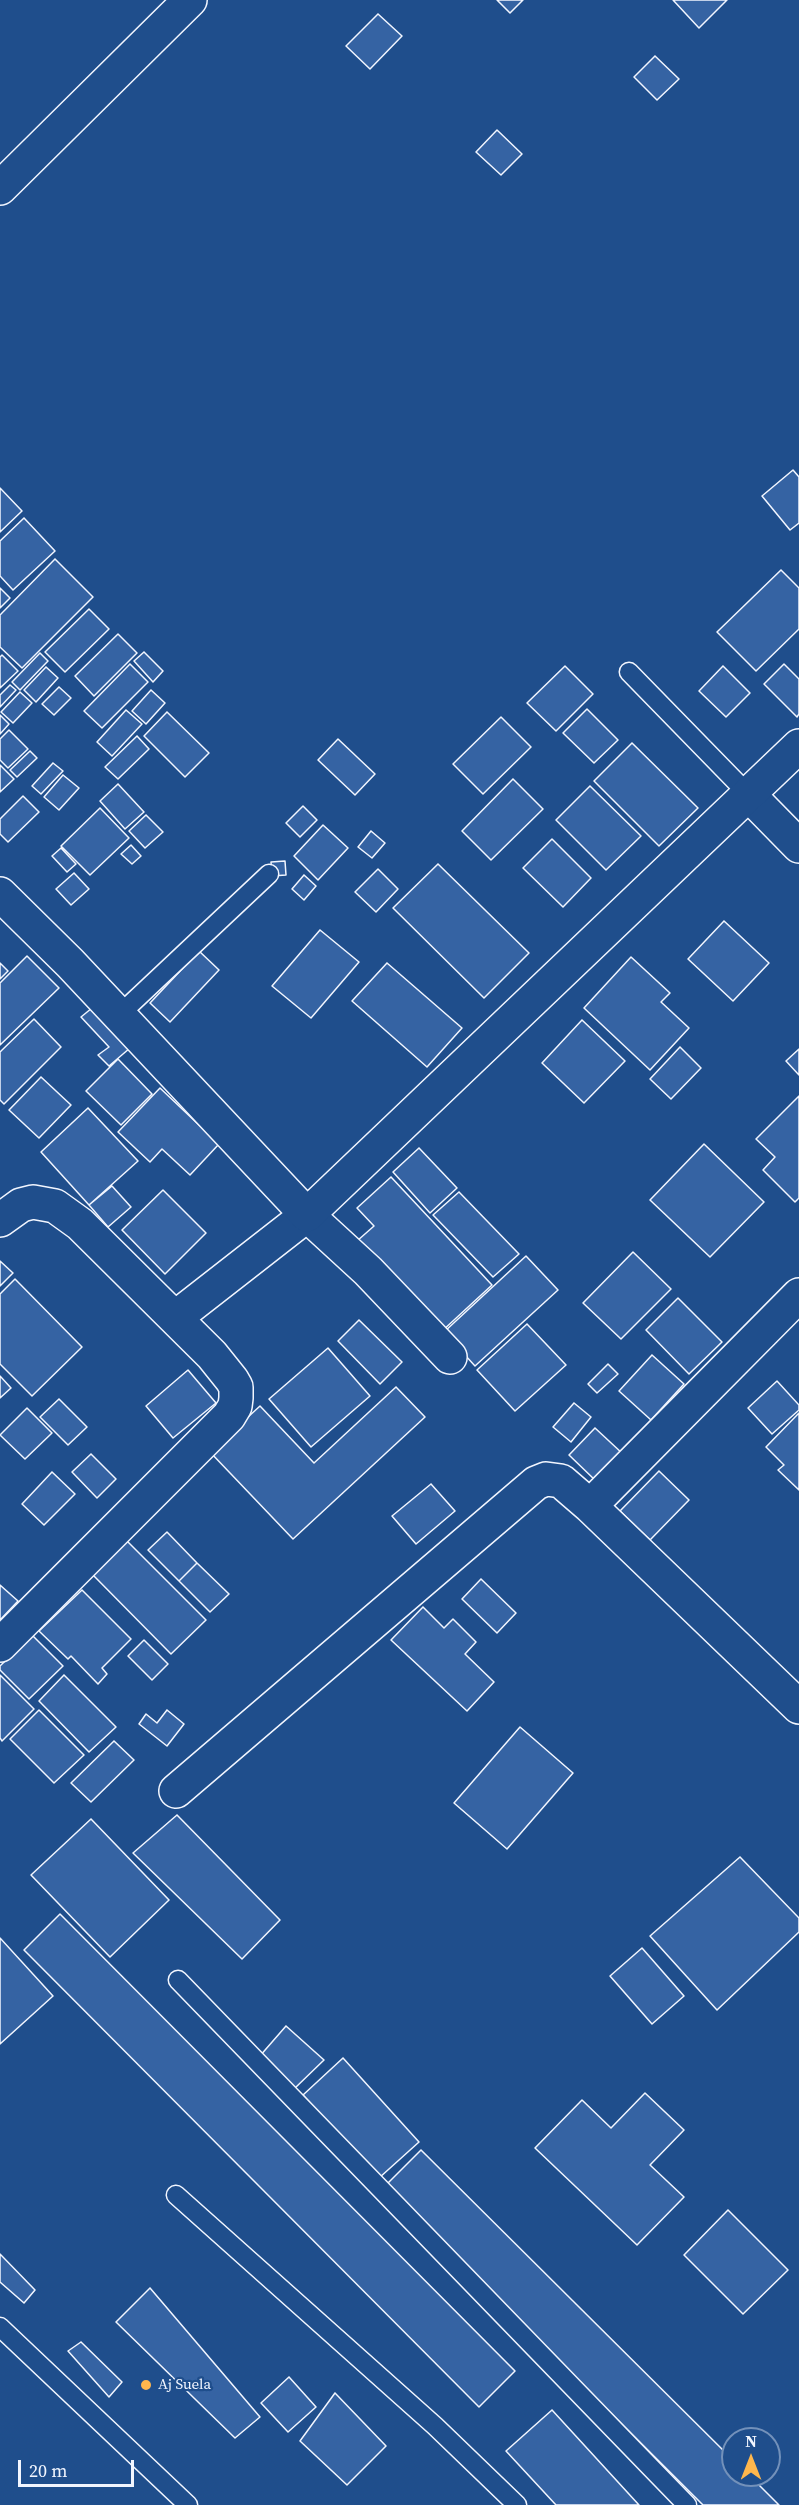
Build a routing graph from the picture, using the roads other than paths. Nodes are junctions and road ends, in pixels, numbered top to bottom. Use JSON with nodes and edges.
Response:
{"nodes":[{"id":1,"x":190,"y":0,"type":"edge"},
{"id":2,"x":0,"y":188,"type":"edge"},
{"id":3,"x":629,"y":672,"type":"dead end"},
{"id":4,"x":799,"y":746,"type":"edge"},
{"id":5,"x":749,"y":795,"type":"junction"},
{"id":6,"x":799,"y":846,"type":"edge"},
{"id":7,"x":269,"y":874,"type":"dead end"},
{"id":8,"x":0,"y":894,"type":"edge"},
{"id":9,"x":119,"y":1015,"type":"junction"},
{"id":10,"x":307,"y":1215,"type":"junction"},
{"id":11,"x":0,"y":1220,"type":"edge"},
{"id":12,"x":799,"y":1295,"type":"edge"},
{"id":13,"x":175,"y":1318,"type":"junction"},
{"id":14,"x":450,"y":1357,"type":"dead end"},
{"id":15,"x":590,"y":1506,"type":"junction"},
{"id":16,"x":0,"y":1645,"type":"edge"},
{"id":17,"x":799,"y":1707,"type":"edge"},
{"id":18,"x":176,"y":1791,"type":"dead end"},
{"id":19,"x":178,"y":1980,"type":"dead end"},
{"id":20,"x":176,"y":2195,"type":"dead end"},
{"id":21,"x":0,"y":2327,"type":"edge"},
{"id":22,"x":188,"y":2505,"type":"edge"},
{"id":23,"x":517,"y":2505,"type":"edge"},
{"id":24,"x":687,"y":2505,"type":"edge"}],
"edges":[{"from":1,"to":2,"type":"street"},
{"from":3,"to":5,"type":"lane"},
{"from":4,"to":5,"type":"street"},
{"from":5,"to":6,"type":"street"},
{"from":5,"to":10,"type":"street"},
{"from":7,"to":9,"type":"lane"},
{"from":8,"to":9,"type":"street"},
{"from":9,"to":10,"type":"street"},
{"from":10,"to":13,"type":"street"},
{"from":10,"to":14,"type":"street"},
{"from":11,"to":13,"type":"street"},
{"from":12,"to":15,"type":"street"},
{"from":13,"to":16,"type":"street"},
{"from":15,"to":17,"type":"street"},
{"from":15,"to":18,"type":"street"},
{"from":19,"to":24,"type":"lane"},
{"from":20,"to":23,"type":"lane"},
{"from":21,"to":22,"type":"lane"}]}
